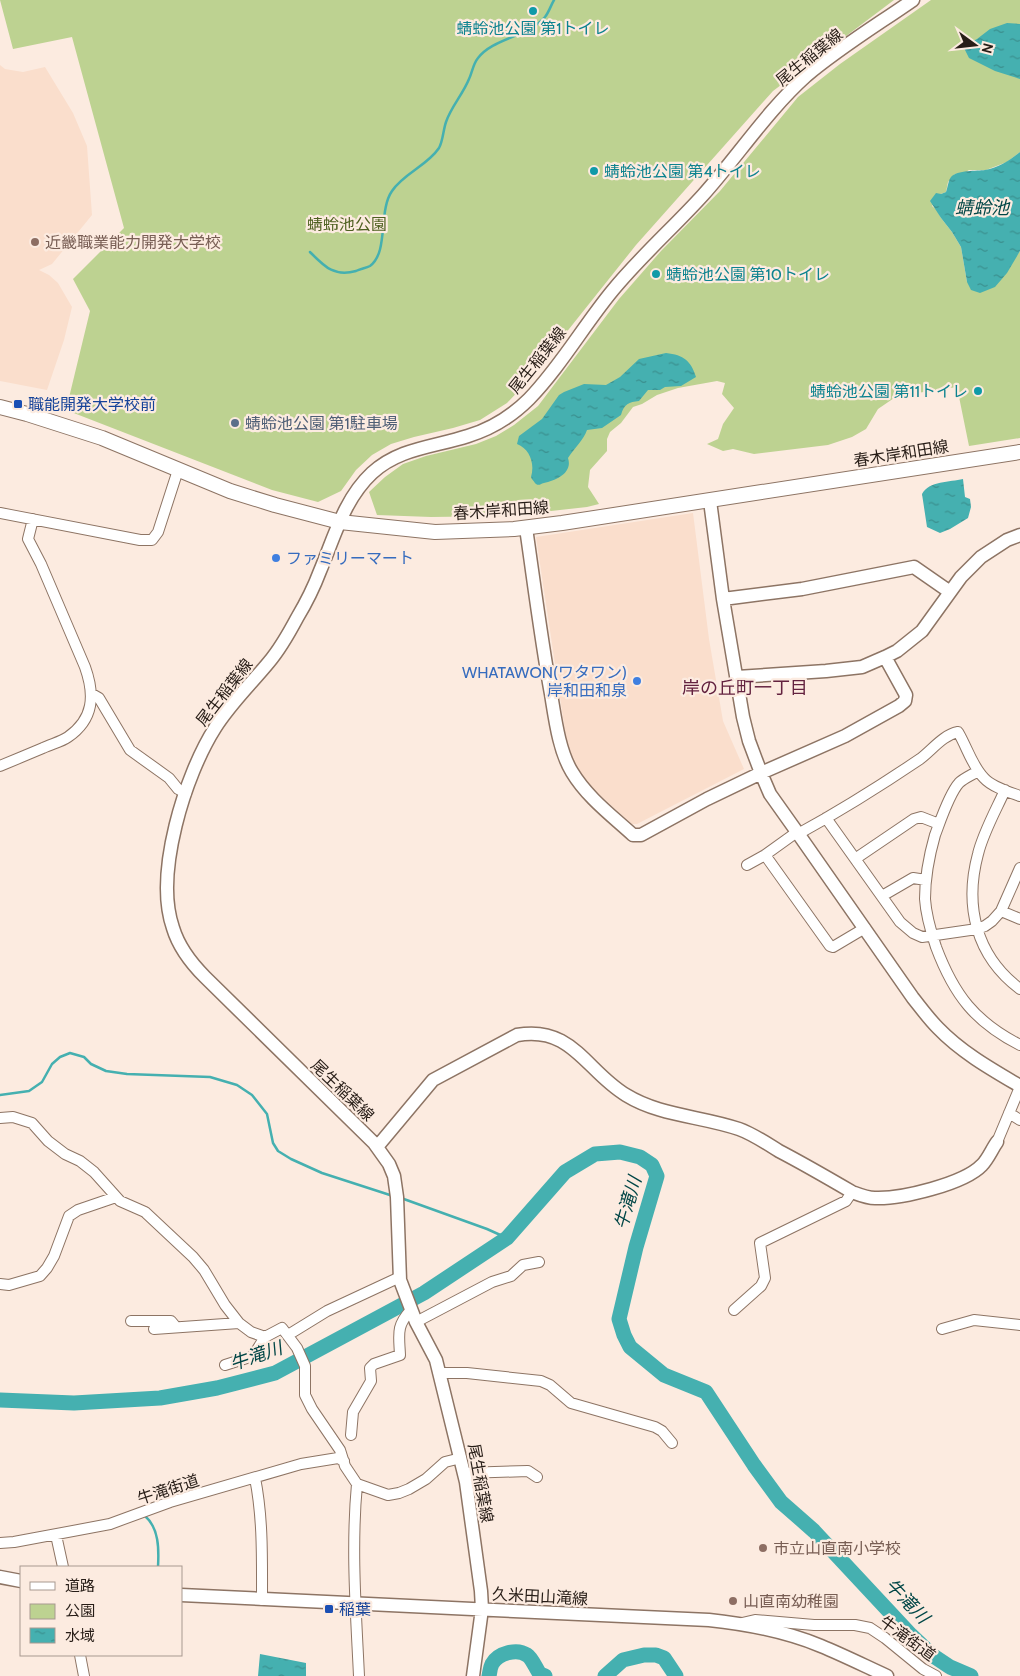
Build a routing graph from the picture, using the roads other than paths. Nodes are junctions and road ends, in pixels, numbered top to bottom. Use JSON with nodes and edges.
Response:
{"nodes":[{"id":1,"x":913,"y":0,"type":"edge"},
{"id":2,"x":0,"y":407,"type":"edge"},
{"id":3,"x":1020,"y":452,"type":"edge"},
{"id":4,"x":178,"y":470,"type":"junction"},
{"id":5,"x":710,"y":501,"type":"junction"},
{"id":6,"x":0,"y":513,"type":"edge"},
{"id":7,"x":33,"y":519,"type":"junction"},
{"id":8,"x":340,"y":522,"type":"junction"},
{"id":9,"x":526,"y":528,"type":"junction"},
{"id":10,"x":1020,"y":535,"type":"edge"},
{"id":11,"x":950,"y":592,"type":"junction"},
{"id":12,"x":722,"y":599,"type":"junction"},
{"id":13,"x":885,"y":657,"type":"junction"},
{"id":14,"x":737,"y":677,"type":"junction"},
{"id":15,"x":92,"y":694,"type":"junction"},
{"id":16,"x":0,"y":766,"type":"edge"},
{"id":17,"x":978,"y":771,"type":"junction"},
{"id":18,"x":761,"y":773,"type":"junction"},
{"id":19,"x":1005,"y":790,"type":"junction"},
{"id":20,"x":186,"y":793,"type":"junction"},
{"id":21,"x":1020,"y":796,"type":"edge"},
{"id":22,"x":826,"y":818,"type":"junction"},
{"id":23,"x":939,"y":824,"type":"junction"},
{"id":24,"x":797,"y":833,"type":"junction"},
{"id":25,"x":765,"y":855,"type":"junction"},
{"id":26,"x":855,"y":859,"type":"junction"},
{"id":27,"x":747,"y":865,"type":"dead end"},
{"id":28,"x":1020,"y":868,"type":"edge"},
{"id":29,"x":926,"y":880,"type":"junction"},
{"id":30,"x":882,"y":896,"type":"junction"},
{"id":31,"x":1001,"y":911,"type":"junction"},
{"id":32,"x":1020,"y":919,"type":"edge"},
{"id":33,"x":865,"y":928,"type":"junction"},
{"id":34,"x":977,"y":929,"type":"junction"},
{"id":35,"x":932,"y":936,"type":"junction"},
{"id":36,"x":1020,"y":989,"type":"edge"},
{"id":37,"x":1020,"y":1046,"type":"edge"},
{"id":38,"x":1020,"y":1086,"type":"edge"},
{"id":39,"x":1009,"y":1114,"type":"junction"},
{"id":40,"x":0,"y":1118,"type":"edge"},
{"id":41,"x":1020,"y":1120,"type":"edge"},
{"id":42,"x":997,"y":1142,"type":"joint"},
{"id":43,"x":377,"y":1147,"type":"junction"},
{"id":44,"x":852,"y":1192,"type":"junction"},
{"id":45,"x":116,"y":1197,"type":"junction"},
{"id":46,"x":539,"y":1262,"type":"dead end"},
{"id":47,"x":400,"y":1278,"type":"junction"},
{"id":48,"x":0,"y":1284,"type":"edge"},
{"id":49,"x":734,"y":1310,"type":"dead end"},
{"id":50,"x":413,"y":1316,"type":"junction"},
{"id":51,"x":132,"y":1321,"type":"dead end"},
{"id":52,"x":239,"y":1323,"type":"junction"},
{"id":53,"x":1020,"y":1325,"type":"edge"},
{"id":54,"x":176,"y":1327,"type":"junction"},
{"id":55,"x":154,"y":1328,"type":"dead end"},
{"id":56,"x":942,"y":1328,"type":"dead end"},
{"id":57,"x":288,"y":1335,"type":"junction"},
{"id":58,"x":265,"y":1338,"type":"junction"},
{"id":59,"x":225,"y":1365,"type":"dead end"},
{"id":60,"x":440,"y":1373,"type":"junction"},
{"id":61,"x":351,"y":1435,"type":"dead end"},
{"id":62,"x":672,"y":1443,"type":"dead end"},
{"id":63,"x":461,"y":1458,"type":"junction"},
{"id":64,"x":344,"y":1461,"type":"junction"},
{"id":65,"x":464,"y":1473,"type":"junction"},
{"id":66,"x":536,"y":1477,"type":"dead end"},
{"id":67,"x":255,"y":1478,"type":"junction"},
{"id":68,"x":358,"y":1484,"type":"junction"},
{"id":69,"x":56,"y":1535,"type":"junction"},
{"id":70,"x":0,"y":1543,"type":"edge"},
{"id":71,"x":63,"y":1566,"type":"edge"},
{"id":72,"x":0,"y":1577,"type":"edge"},
{"id":73,"x":20,"y":1581,"type":"edge"},
{"id":74,"x":182,"y":1595,"type":"edge"},
{"id":75,"x":262,"y":1600,"type":"junction"},
{"id":76,"x":356,"y":1605,"type":"junction"},
{"id":77,"x":482,"y":1609,"type":"junction"},
{"id":78,"x":790,"y":1629,"type":"junction"},
{"id":79,"x":80,"y":1656,"type":"edge"},
{"id":80,"x":84,"y":1676,"type":"edge"},
{"id":81,"x":359,"y":1676,"type":"edge"},
{"id":82,"x":473,"y":1676,"type":"edge"},
{"id":83,"x":887,"y":1676,"type":"edge"},
{"id":84,"x":936,"y":1676,"type":"edge"}],
"edges":[{"from":1,"to":8,"type":"street","name":"尾生稲葉線"},
{"from":2,"to":4,"type":"main road","name":"春木岸和田線"},
{"from":3,"to":5,"type":"main road","name":"春木岸和田線"},
{"from":4,"to":7,"type":"street"},
{"from":4,"to":8,"type":"main road","name":"春木岸和田線"},
{"from":5,"to":9,"type":"main road","name":"春木岸和田線"},
{"from":5,"to":12,"type":"street"},
{"from":6,"to":7,"type":"street"},
{"from":7,"to":15,"type":"street"},
{"from":8,"to":9,"type":"main road","name":"春木岸和田線"},
{"from":8,"to":20,"type":"street","name":"尾生稲葉線"},
{"from":9,"to":18,"type":"street"},
{"from":10,"to":11,"type":"street"},
{"from":11,"to":12,"type":"street"},
{"from":11,"to":13,"type":"street"},
{"from":12,"to":14,"type":"street"},
{"from":13,"to":14,"type":"street"},
{"from":13,"to":18,"type":"street"},
{"from":14,"to":18,"type":"street"},
{"from":15,"to":16,"type":"street"},
{"from":15,"to":20,"type":"street"},
{"from":17,"to":19,"type":"street"},
{"from":17,"to":22,"type":"street"},
{"from":17,"to":23,"type":"street"},
{"from":18,"to":24,"type":"street"},
{"from":19,"to":21,"type":"street"},
{"from":19,"to":34,"type":"street"},
{"from":20,"to":43,"type":"street","name":"尾生稲葉線"},
{"from":22,"to":24,"type":"street"},
{"from":22,"to":26,"type":"street"},
{"from":23,"to":26,"type":"street"},
{"from":23,"to":29,"type":"street"},
{"from":24,"to":25,"type":"street"},
{"from":24,"to":33,"type":"street"},
{"from":25,"to":27,"type":"street"},
{"from":25,"to":33,"type":"street"},
{"from":26,"to":30,"type":"street"},
{"from":28,"to":31,"type":"street"},
{"from":29,"to":30,"type":"street"},
{"from":29,"to":35,"type":"street"},
{"from":30,"to":35,"type":"street"},
{"from":31,"to":32,"type":"street"},
{"from":31,"to":34,"type":"street"},
{"from":33,"to":38,"type":"street"},
{"from":34,"to":35,"type":"street"},
{"from":34,"to":36,"type":"street"},
{"from":35,"to":37,"type":"street"},
{"from":38,"to":39,"type":"street"},
{"from":39,"to":41,"type":"street"},
{"from":39,"to":42,"type":"street"},
{"from":40,"to":45,"type":"street"},
{"from":42,"to":44,"type":"street"},
{"from":43,"to":44,"type":"street"},
{"from":43,"to":47,"type":"street","name":"尾生稲葉線"},
{"from":44,"to":49,"type":"street"},
{"from":45,"to":48,"type":"street"},
{"from":45,"to":52,"type":"street"},
{"from":46,"to":50,"type":"street"},
{"from":47,"to":50,"type":"street","name":"尾生稲葉線"},
{"from":47,"to":57,"type":"street"},
{"from":50,"to":60,"type":"street","name":"尾生稲葉線"},
{"from":50,"to":61,"type":"street"},
{"from":51,"to":54,"type":"street"},
{"from":52,"to":54,"type":"street"},
{"from":52,"to":58,"type":"street"},
{"from":53,"to":56,"type":"street"},
{"from":54,"to":55,"type":"street"},
{"from":57,"to":58,"type":"street"},
{"from":57,"to":64,"type":"street"},
{"from":58,"to":59,"type":"street"},
{"from":60,"to":62,"type":"street"},
{"from":60,"to":63,"type":"street","name":"尾生稲葉線"},
{"from":63,"to":65,"type":"street","name":"尾生稲葉線"},
{"from":63,"to":68,"type":"street"},
{"from":64,"to":67,"type":"street","name":"牛滝街道"},
{"from":64,"to":68,"type":"street"},
{"from":65,"to":66,"type":"street"},
{"from":65,"to":77,"type":"street","name":"尾生稲葉線"},
{"from":67,"to":69,"type":"street","name":"牛滝街道"},
{"from":67,"to":75,"type":"street"},
{"from":68,"to":76,"type":"street"},
{"from":69,"to":70,"type":"street","name":"牛滝街道"},
{"from":69,"to":71,"type":"street"},
{"from":72,"to":73,"type":"street"},
{"from":74,"to":75,"type":"street","name":"久米田山滝線"},
{"from":75,"to":76,"type":"street","name":"久米田山滝線"},
{"from":76,"to":77,"type":"street","name":"久米田山滝線"},
{"from":76,"to":81,"type":"street"},
{"from":77,"to":78,"type":"street","name":"久米田山滝線"},
{"from":77,"to":82,"type":"street","name":"尾生稲葉線"},
{"from":78,"to":83,"type":"street","name":"久米田山滝線"},
{"from":78,"to":84,"type":"street","name":"牛滝街道"},
{"from":79,"to":80,"type":"street"}]}
